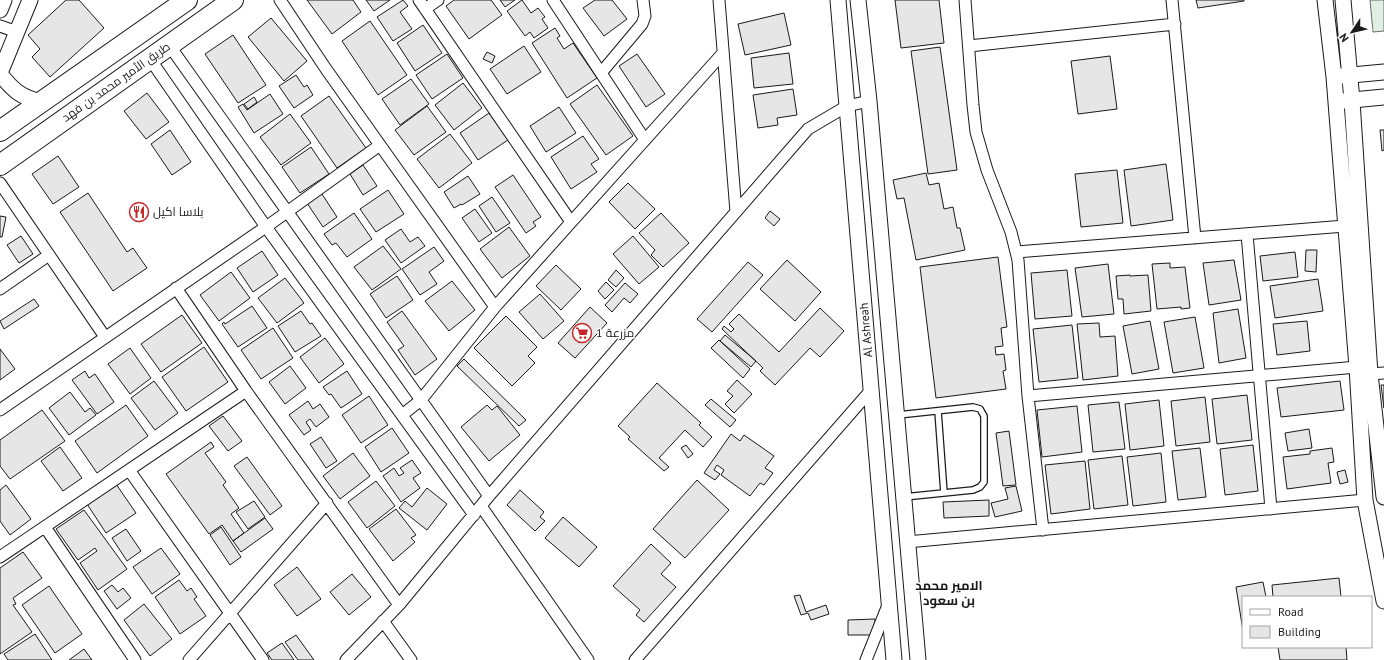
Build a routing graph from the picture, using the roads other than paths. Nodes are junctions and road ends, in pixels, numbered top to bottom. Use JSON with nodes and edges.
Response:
{"nodes":[{"id":1,"x":4,"y":0,"type":"edge"},
{"id":2,"x":30,"y":0,"type":"edge"},
{"id":3,"x":187,"y":0,"type":"edge"},
{"id":4,"x":233,"y":0,"type":"edge"},
{"id":5,"x":280,"y":0,"type":"edge"},
{"id":6,"x":438,"y":0,"type":"edge"},
{"id":7,"x":553,"y":0,"type":"edge"},
{"id":8,"x":643,"y":0,"type":"edge"},
{"id":9,"x":719,"y":0,"type":"edge"},
{"id":10,"x":838,"y":0,"type":"edge"},
{"id":11,"x":858,"y":0,"type":"edge"},
{"id":12,"x":965,"y":0,"type":"edge"},
{"id":13,"x":1172,"y":0,"type":"edge"},
{"id":14,"x":1325,"y":0,"type":"edge"},
{"id":15,"x":1343,"y":0,"type":"edge"},
{"id":16,"x":422,"y":4,"type":"edge"},
{"id":17,"x":0,"y":10,"type":"edge"},
{"id":18,"x":1175,"y":24,"type":"junction"},
{"id":19,"x":0,"y":26,"type":"edge"},
{"id":20,"x":17,"y":32,"type":"junction"},
{"id":21,"x":169,"y":45,"type":"junction"},
{"id":22,"x":969,"y":46,"type":"junction"},
{"id":23,"x":723,"y":53,"type":"junction"},
{"id":24,"x":150,"y":59,"type":"junction"},
{"id":25,"x":1384,"y":72,"type":"edge"},
{"id":26,"x":0,"y":73,"type":"edge"},
{"id":27,"x":601,"y":73,"type":"junction"},
{"id":28,"x":1350,"y":76,"type":"junction"},
{"id":29,"x":1334,"y":77,"type":"junction"},
{"id":30,"x":1384,"y":97,"type":"edge"},
{"id":31,"x":869,"y":101,"type":"junction"},
{"id":32,"x":1352,"y":101,"type":"junction"},
{"id":33,"x":41,"y":102,"type":"junction"},
{"id":34,"x":1335,"y":102,"type":"junction"},
{"id":35,"x":847,"y":106,"type":"junction"},
{"id":36,"x":2,"y":126,"type":"edge"},
{"id":37,"x":646,"y":140,"type":"junction"},
{"id":38,"x":380,"y":146,"type":"junction"},
{"id":39,"x":0,"y":165,"type":"edge"},
{"id":40,"x":0,"y":183,"type":"edge"},
{"id":41,"x":287,"y":211,"type":"junction"},
{"id":42,"x":736,"y":212,"type":"junction"},
{"id":43,"x":571,"y":222,"type":"junction"},
{"id":44,"x":1345,"y":226,"type":"junction"},
{"id":45,"x":266,"y":227,"type":"junction"},
{"id":46,"x":1248,"y":234,"type":"junction"},
{"id":47,"x":1195,"y":238,"type":"junction"},
{"id":48,"x":1016,"y":252,"type":"junction"},
{"id":49,"x":49,"y":255,"type":"junction"},
{"id":50,"x":176,"y":288,"type":"junction"},
{"id":51,"x":0,"y":289,"type":"edge"},
{"id":52,"x":495,"y":307,"type":"junction"},
{"id":53,"x":105,"y":337,"type":"junction"},
{"id":54,"x":1370,"y":371,"type":"edge"},
{"id":55,"x":1260,"y":376,"type":"junction"},
{"id":56,"x":870,"y":390,"type":"junction"},
{"id":57,"x":246,"y":391,"type":"junction"},
{"id":58,"x":1028,"y":396,"type":"junction"},
{"id":59,"x":421,"y":400,"type":"junction"},
{"id":60,"x":0,"y":410,"type":"edge"},
{"id":61,"x":938,"y":411,"type":"junction"},
{"id":62,"x":402,"y":415,"type":"junction"},
{"id":63,"x":896,"y":416,"type":"junction"},
{"id":64,"x":129,"y":470,"type":"junction"},
{"id":65,"x":944,"y":493,"type":"junction"},
{"id":66,"x":489,"y":496,"type":"junction"},
{"id":67,"x":903,"y":497,"type":"junction"},
{"id":68,"x":1384,"y":497,"type":"edge"},
{"id":69,"x":1365,"y":500,"type":"junction"},
{"id":70,"x":326,"y":504,"type":"junction"},
{"id":71,"x":481,"y":506,"type":"junction"},
{"id":72,"x":1271,"y":509,"type":"junction"},
{"id":73,"x":474,"y":515,"type":"junction"},
{"id":74,"x":45,"y":527,"type":"junction"},
{"id":75,"x":1043,"y":530,"type":"junction"},
{"id":76,"x":907,"y":542,"type":"junction"},
{"id":77,"x":0,"y":557,"type":"edge"},
{"id":78,"x":1384,"y":601,"type":"edge"},
{"id":79,"x":398,"y":605,"type":"junction"},
{"id":80,"x":888,"y":605,"type":"junction"},
{"id":81,"x":230,"y":614,"type":"junction"},
{"id":82,"x":383,"y":621,"type":"junction"},
{"id":83,"x":891,"y":642,"type":"junction"},
{"id":84,"x":135,"y":660,"type":"edge"},
{"id":85,"x":189,"y":660,"type":"edge"},
{"id":86,"x":263,"y":660,"type":"edge"},
{"id":87,"x":346,"y":660,"type":"edge"},
{"id":88,"x":411,"y":660,"type":"edge"},
{"id":89,"x":588,"y":660,"type":"edge"},
{"id":90,"x":635,"y":660,"type":"edge"},
{"id":91,"x":866,"y":660,"type":"edge"},
{"id":92,"x":891,"y":660,"type":"edge"},
{"id":93,"x":894,"y":660,"type":"edge"},
{"id":94,"x":918,"y":660,"type":"edge"}],
"edges":[{"from":1,"to":17,"type":"street"},
{"from":2,"to":20,"type":"street"},
{"from":3,"to":33,"type":"highway"},
{"from":4,"to":21,"type":"highway","name":"طريق الأمير محمد بن فهد"},
{"from":5,"to":38,"type":"street"},
{"from":6,"to":16,"type":"street"},
{"from":7,"to":27,"type":"street"},
{"from":8,"to":27,"type":"street"},
{"from":9,"to":23,"type":"street"},
{"from":10,"to":35,"type":"street","name":"Al Ashreah"},
{"from":11,"to":31,"type":"street"},
{"from":12,"to":22,"type":"street"},
{"from":13,"to":18,"type":"street"},
{"from":14,"to":29,"type":"street"},
{"from":15,"to":28,"type":"street"},
{"from":16,"to":43,"type":"street"},
{"from":18,"to":22,"type":"street"},
{"from":18,"to":47,"type":"street"},
{"from":19,"to":20,"type":"street"},
{"from":20,"to":26,"type":"street"},
{"from":21,"to":24,"type":"highway","name":"طريق الأمير محمد بن فهد"},
{"from":21,"to":41,"type":"street"},
{"from":22,"to":48,"type":"street"},
{"from":23,"to":37,"type":"street"},
{"from":23,"to":42,"type":"street"},
{"from":24,"to":39,"type":"highway","name":"طريق الأمير محمد بن فهد"},
{"from":24,"to":45,"type":"street"},
{"from":25,"to":28,"type":"street"},
{"from":26,"to":33,"type":"street"},
{"from":27,"to":37,"type":"street"},
{"from":28,"to":29,"type":"street"},
{"from":28,"to":32,"type":"street"},
{"from":29,"to":34,"type":"street"},
{"from":30,"to":32,"type":"street"},
{"from":31,"to":35,"type":"street"},
{"from":31,"to":63,"type":"street"},
{"from":32,"to":34,"type":"street"},
{"from":32,"to":54,"type":"street"},
{"from":33,"to":36,"type":"highway"},
{"from":34,"to":44,"type":"street"},
{"from":35,"to":42,"type":"street"},
{"from":35,"to":56,"type":"street","name":"Al Ashreah"},
{"from":37,"to":43,"type":"street"},
{"from":38,"to":41,"type":"street"},
{"from":38,"to":52,"type":"street"},
{"from":40,"to":49,"type":"street"},
{"from":41,"to":45,"type":"street"},
{"from":41,"to":59,"type":"street"},
{"from":42,"to":66,"type":"street"},
{"from":43,"to":52,"type":"street"},
{"from":44,"to":46,"type":"street"},
{"from":44,"to":54,"type":"street"},
{"from":45,"to":50,"type":"street"},
{"from":45,"to":62,"type":"street"},
{"from":46,"to":47,"type":"street"},
{"from":46,"to":55,"type":"street"},
{"from":47,"to":48,"type":"street"},
{"from":48,"to":58,"type":"street"},
{"from":49,"to":51,"type":"street"},
{"from":49,"to":53,"type":"street"},
{"from":50,"to":53,"type":"street"},
{"from":50,"to":57,"type":"street"},
{"from":52,"to":59,"type":"street"},
{"from":53,"to":60,"type":"street"},
{"from":54,"to":55,"type":"street"},
{"from":54,"to":68,"type":"street"},
{"from":54,"to":69,"type":"street"},
{"from":55,"to":58,"type":"street"},
{"from":55,"to":72,"type":"street"},
{"from":56,"to":80,"type":"street","name":"Al Ashreah"},
{"from":56,"to":90,"type":"street"},
{"from":57,"to":64,"type":"street"},
{"from":57,"to":70,"type":"street"},
{"from":58,"to":75,"type":"street"},
{"from":59,"to":62,"type":"street"},
{"from":59,"to":66,"type":"street"},
{"from":61,"to":63,"type":"lane"},
{"from":61,"to":65,"type":"lane"},
{"from":61,"to":65,"type":"lane"},
{"from":62,"to":73,"type":"street"},
{"from":63,"to":67,"type":"street"},
{"from":64,"to":74,"type":"street"},
{"from":64,"to":81,"type":"street"},
{"from":65,"to":67,"type":"lane"},
{"from":66,"to":71,"type":"street"},
{"from":67,"to":76,"type":"street"},
{"from":69,"to":72,"type":"street"},
{"from":69,"to":78,"type":"street"},
{"from":70,"to":79,"type":"street"},
{"from":70,"to":81,"type":"street"},
{"from":71,"to":73,"type":"street"},
{"from":71,"to":89,"type":"street"},
{"from":72,"to":75,"type":"street"},
{"from":73,"to":79,"type":"street"},
{"from":74,"to":77,"type":"street"},
{"from":74,"to":84,"type":"street"},
{"from":75,"to":76,"type":"street"},
{"from":76,"to":94,"type":"street"},
{"from":79,"to":82,"type":"street"},
{"from":80,"to":83,"type":"street","name":"Al Ashreah"},
{"from":80,"to":91,"type":"street"},
{"from":81,"to":85,"type":"street"},
{"from":81,"to":86,"type":"street"},
{"from":82,"to":87,"type":"street"},
{"from":82,"to":88,"type":"street"},
{"from":83,"to":92,"type":"lane"},
{"from":83,"to":93,"type":"street","name":"Al Ashreah"}]}
